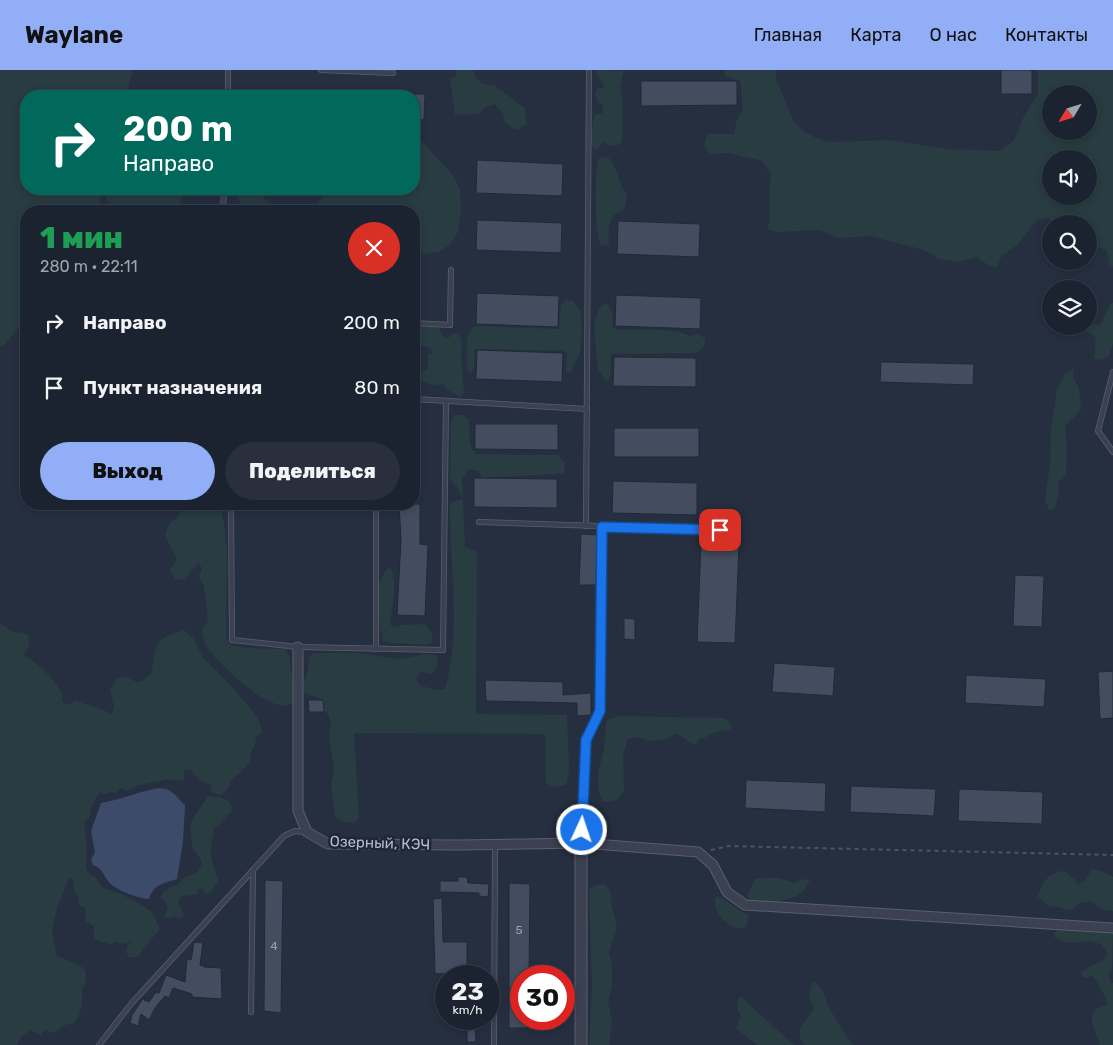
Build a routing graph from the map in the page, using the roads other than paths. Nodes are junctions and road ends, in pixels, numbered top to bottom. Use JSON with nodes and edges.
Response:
{"nodes":[{"id":1,"x":234,"y":70,"type":"edge"},
{"id":2,"x":321,"y":70,"type":"edge"},
{"id":3,"x":589,"y":70,"type":"edge"},
{"id":4,"x":229,"y":72,"type":"edge"},
{"id":5,"x":393,"y":73,"type":"dead end"},
{"id":6,"x":228,"y":90,"type":"edge"},
{"id":7,"x":451,"y":270,"type":"dead end"},
{"id":8,"x":420,"y":323,"type":"edge"},
{"id":9,"x":1113,"y":372,"type":"edge"},
{"id":10,"x":420,"y":399,"type":"edge"},
{"id":11,"x":446,"y":401,"type":"junction"},
{"id":12,"x":587,"y":409,"type":"junction"},
{"id":13,"x":1113,"y":452,"type":"edge"},
{"id":14,"x":231,"y":510,"type":"edge"},
{"id":15,"x":376,"y":510,"type":"edge"},
{"id":16,"x":479,"y":522,"type":"dead end"},
{"id":17,"x":586,"y":526,"type":"junction"},
{"id":18,"x":602,"y":527,"type":"junction"},
{"id":19,"x":720,"y":530,"type":"dead end"},
{"id":20,"x":298,"y":647,"type":"junction"},
{"id":21,"x":376,"y":649,"type":"junction"},
{"id":22,"x":600,"y":711,"type":"joint"},
{"id":23,"x":307,"y":832,"type":"junction"},
{"id":24,"x":581,"y":843,"type":"junction"},
{"id":25,"x":495,"y":844,"type":"junction"},
{"id":26,"x":254,"y":870,"type":"junction"},
{"id":27,"x":1113,"y":928,"type":"edge"},
{"id":28,"x":251,"y":1012,"type":"dead end"},
{"id":29,"x":100,"y":1045,"type":"edge"},
{"id":30,"x":494,"y":1045,"type":"edge"},
{"id":31,"x":581,"y":1045,"type":"edge"}],
"edges":[{"from":1,"to":4,"type":"lane"},
{"from":2,"to":5,"type":"lane"},
{"from":3,"to":12,"type":"lane"},
{"from":4,"to":6,"type":"lane"},
{"from":7,"to":8,"type":"lane"},
{"from":9,"to":13,"type":"lane"},
{"from":10,"to":11,"type":"lane"},
{"from":11,"to":12,"type":"lane"},
{"from":11,"to":21,"type":"lane"},
{"from":12,"to":17,"type":"lane"},
{"from":14,"to":20,"type":"lane"},
{"from":15,"to":21,"type":"lane"},
{"from":16,"to":17,"type":"lane"},
{"from":17,"to":18,"type":"lane"},
{"from":18,"to":19,"type":"lane"},
{"from":18,"to":22,"type":"lane"},
{"from":20,"to":21,"type":"lane"},
{"from":20,"to":23,"type":"street"},
{"from":22,"to":24,"type":"street"},
{"from":23,"to":25,"type":"street","name":"Озерный, КЭЧ"},
{"from":23,"to":26,"type":"lane"},
{"from":24,"to":25,"type":"street","name":"Озерный, КЭЧ"},
{"from":24,"to":27,"type":"street","name":"Озерный, КЭЧ"},
{"from":24,"to":31,"type":"street"},
{"from":25,"to":30,"type":"lane"},
{"from":26,"to":28,"type":"lane"},
{"from":26,"to":29,"type":"lane"}]}
